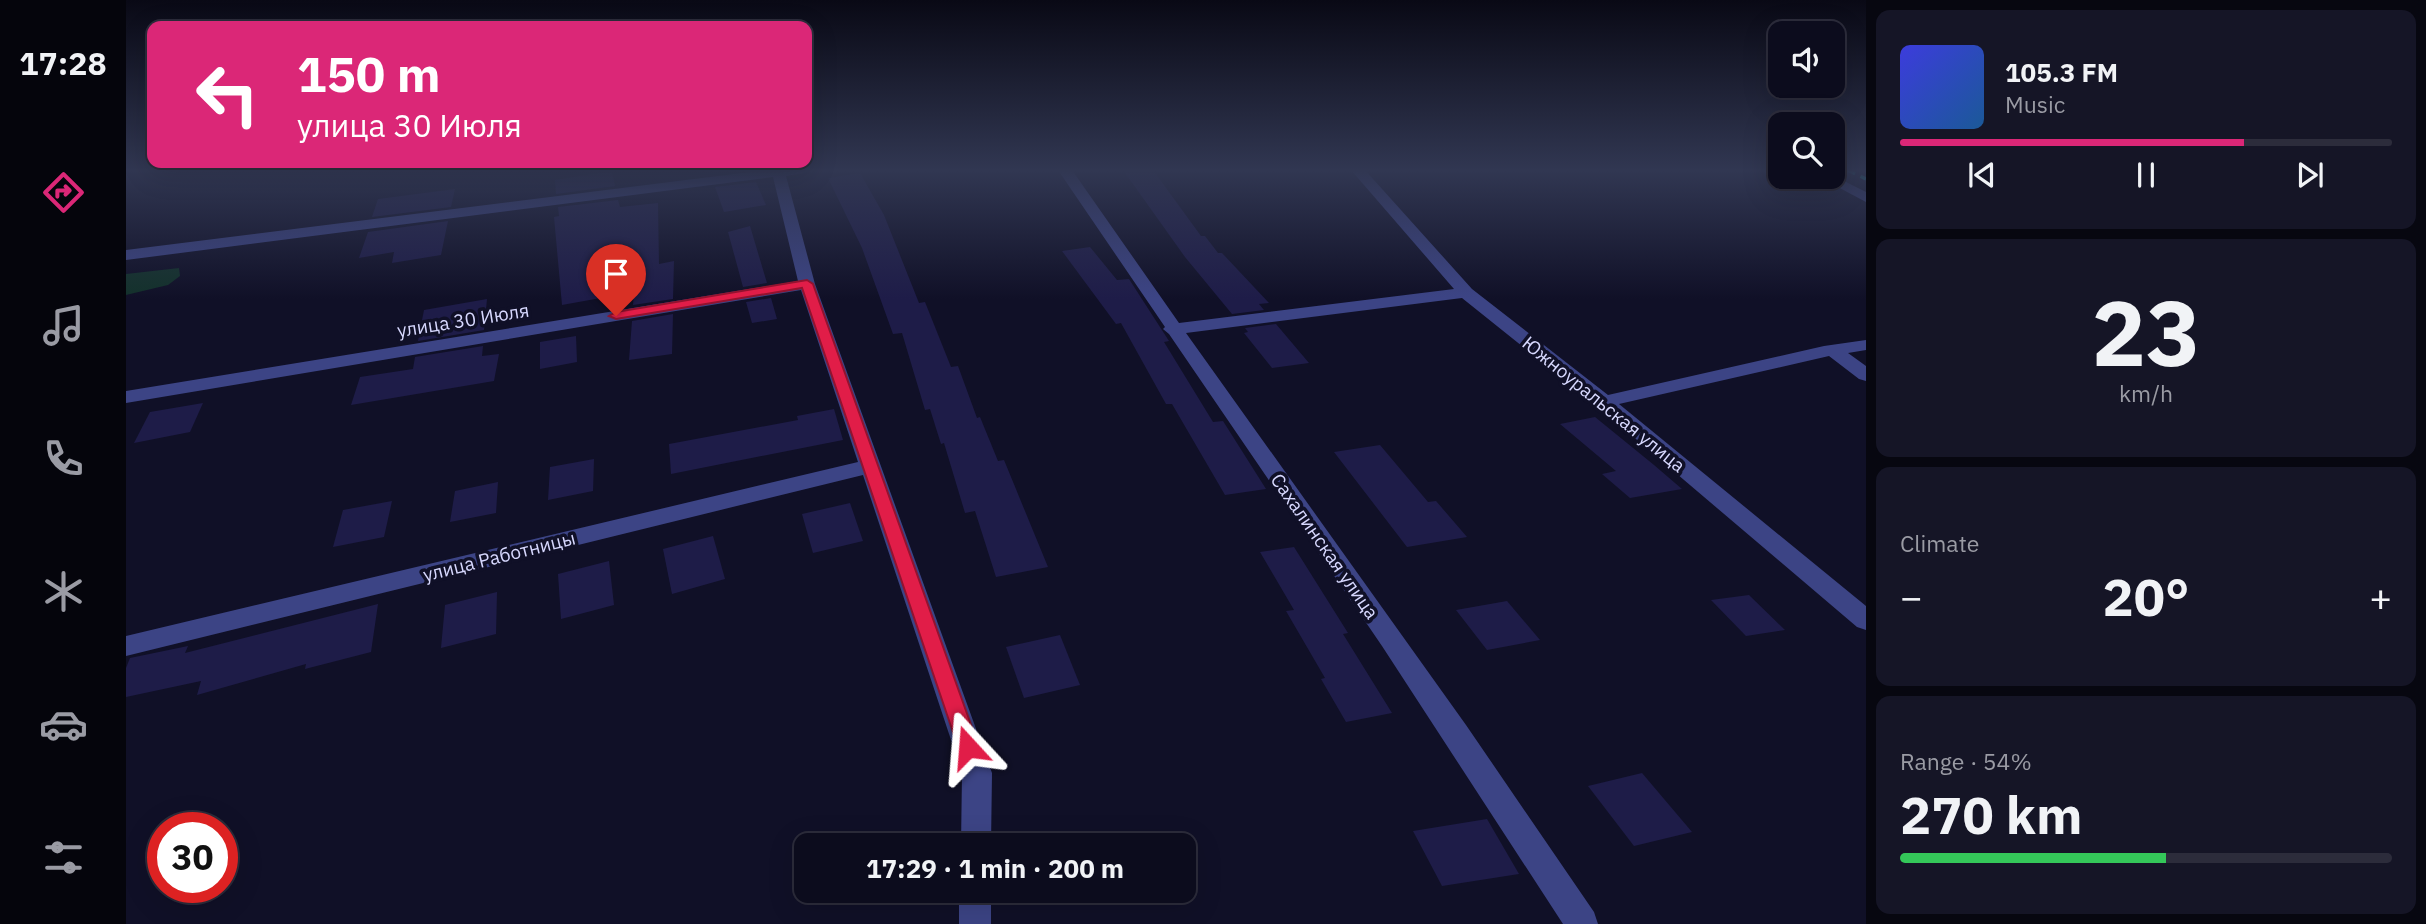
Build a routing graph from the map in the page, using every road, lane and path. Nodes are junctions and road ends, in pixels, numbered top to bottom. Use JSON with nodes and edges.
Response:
{"nodes":[{"id":1,"x":457,"y":213,"type":"edge"},
{"id":2,"x":796,"y":213,"type":"edge"},
{"id":3,"x":1094,"y":213,"type":"edge"},
{"id":4,"x":1396,"y":213,"type":"edge"},
{"id":5,"x":126,"y":255,"type":"edge"},
{"id":6,"x":807,"y":284,"type":"junction"},
{"id":7,"x":1466,"y":293,"type":"junction"},
{"id":8,"x":1172,"y":329,"type":"junction"},
{"id":9,"x":1866,"y":345,"type":"edge"},
{"id":10,"x":1833,"y":350,"type":"junction"},
{"id":11,"x":1866,"y":375,"type":"edge"},
{"id":12,"x":126,"y":397,"type":"edge"},
{"id":13,"x":1604,"y":402,"type":"junction"},
{"id":14,"x":871,"y":466,"type":"junction"},
{"id":15,"x":1866,"y":620,"type":"edge"},
{"id":16,"x":126,"y":646,"type":"edge"},
{"id":17,"x":976,"y":833,"type":"edge"},
{"id":18,"x":975,"y":903,"type":"edge"},
{"id":19,"x":975,"y":924,"type":"edge"},
{"id":20,"x":1582,"y":924,"type":"edge"}],
"edges":[{"from":1,"to":5,"type":"street"},
{"from":2,"to":6,"type":"street"},
{"from":3,"to":8,"type":"street","name":"Сахалинская улица"},
{"from":4,"to":7,"type":"street","name":"Южноуральская улица"},
{"from":6,"to":12,"type":"street","name":"улица 30 Июля"},
{"from":6,"to":14,"type":"street"},
{"from":7,"to":8,"type":"street"},
{"from":7,"to":13,"type":"street","name":"Южноуральская улица"},
{"from":8,"to":20,"type":"street","name":"Сахалинская улица"},
{"from":9,"to":10,"type":"street"},
{"from":10,"to":11,"type":"street"},
{"from":10,"to":13,"type":"street"},
{"from":13,"to":15,"type":"street","name":"Южноуральская улица"},
{"from":14,"to":16,"type":"street","name":"улица Работницы"},
{"from":14,"to":17,"type":"street"},
{"from":18,"to":19,"type":"street"}]}
